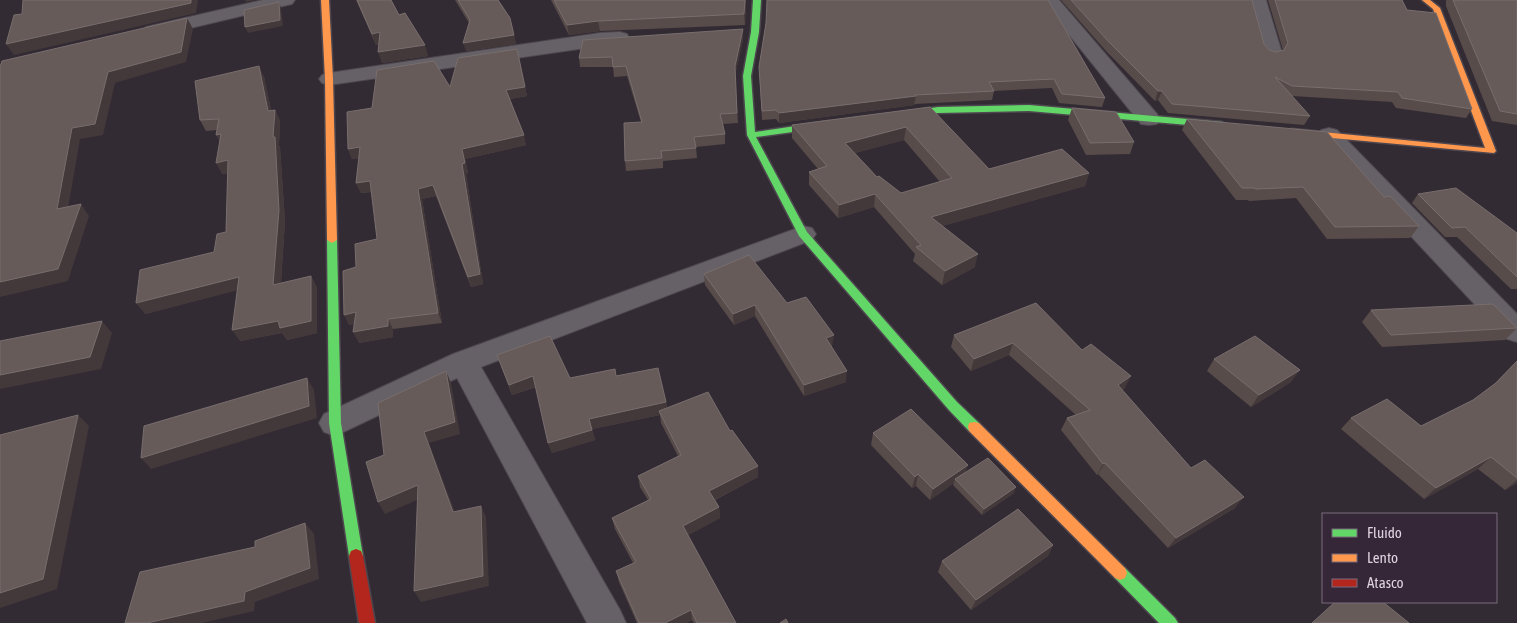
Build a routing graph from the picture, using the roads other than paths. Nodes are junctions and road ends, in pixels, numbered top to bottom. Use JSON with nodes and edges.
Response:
{"nodes":[{"id":1,"x":286,"y":0,"type":"edge"},
{"id":2,"x":325,"y":0,"type":"edge"},
{"id":3,"x":757,"y":0,"type":"edge"},
{"id":4,"x":1050,"y":0,"type":"edge"},
{"id":5,"x":1258,"y":0,"type":"edge"},
{"id":6,"x":1426,"y":0,"type":"edge"},
{"id":7,"x":755,"y":32,"type":"junction"},
{"id":8,"x":735,"y":33,"type":"edge"},
{"id":9,"x":134,"y":35,"type":"edge"},
{"id":10,"x":638,"y":37,"type":"edge"},
{"id":11,"x":1272,"y":53,"type":"edge"},
{"id":12,"x":329,"y":79,"type":"junction"},
{"id":13,"x":881,"y":117,"type":"edge"},
{"id":14,"x":1149,"y":119,"type":"junction"},
{"id":15,"x":844,"y":122,"type":"edge"},
{"id":16,"x":1234,"y":126,"type":"edge"},
{"id":17,"x":1281,"y":131,"type":"edge"},
{"id":18,"x":751,"y":135,"type":"junction"},
{"id":19,"x":1328,"y":135,"type":"junction"},
{"id":20,"x":803,"y":234,"type":"junction"},
{"id":21,"x":1517,"y":332,"type":"edge"},
{"id":22,"x":463,"y":362,"type":"junction"},
{"id":23,"x":335,"y":423,"type":"junction"},
{"id":24,"x":367,"y":623,"type":"edge"},
{"id":25,"x":608,"y":623,"type":"edge"},
{"id":26,"x":1170,"y":623,"type":"edge"}],
"edges":[{"from":1,"to":9,"type":"street"},
{"from":2,"to":12,"type":"street"},
{"from":3,"to":7,"type":"street"},
{"from":4,"to":14,"type":"street"},
{"from":5,"to":11,"type":"street"},
{"from":6,"to":19,"type":"street"},
{"from":7,"to":8,"type":"street"},
{"from":7,"to":18,"type":"street"},
{"from":10,"to":12,"type":"street"},
{"from":12,"to":23,"type":"street"},
{"from":13,"to":14,"type":"street"},
{"from":14,"to":16,"type":"street"},
{"from":15,"to":18,"type":"street"},
{"from":17,"to":19,"type":"street"},
{"from":18,"to":20,"type":"street"},
{"from":19,"to":21,"type":"street"},
{"from":20,"to":22,"type":"street"},
{"from":20,"to":26,"type":"street"},
{"from":22,"to":23,"type":"street"},
{"from":22,"to":25,"type":"street"},
{"from":23,"to":24,"type":"street"}]}
